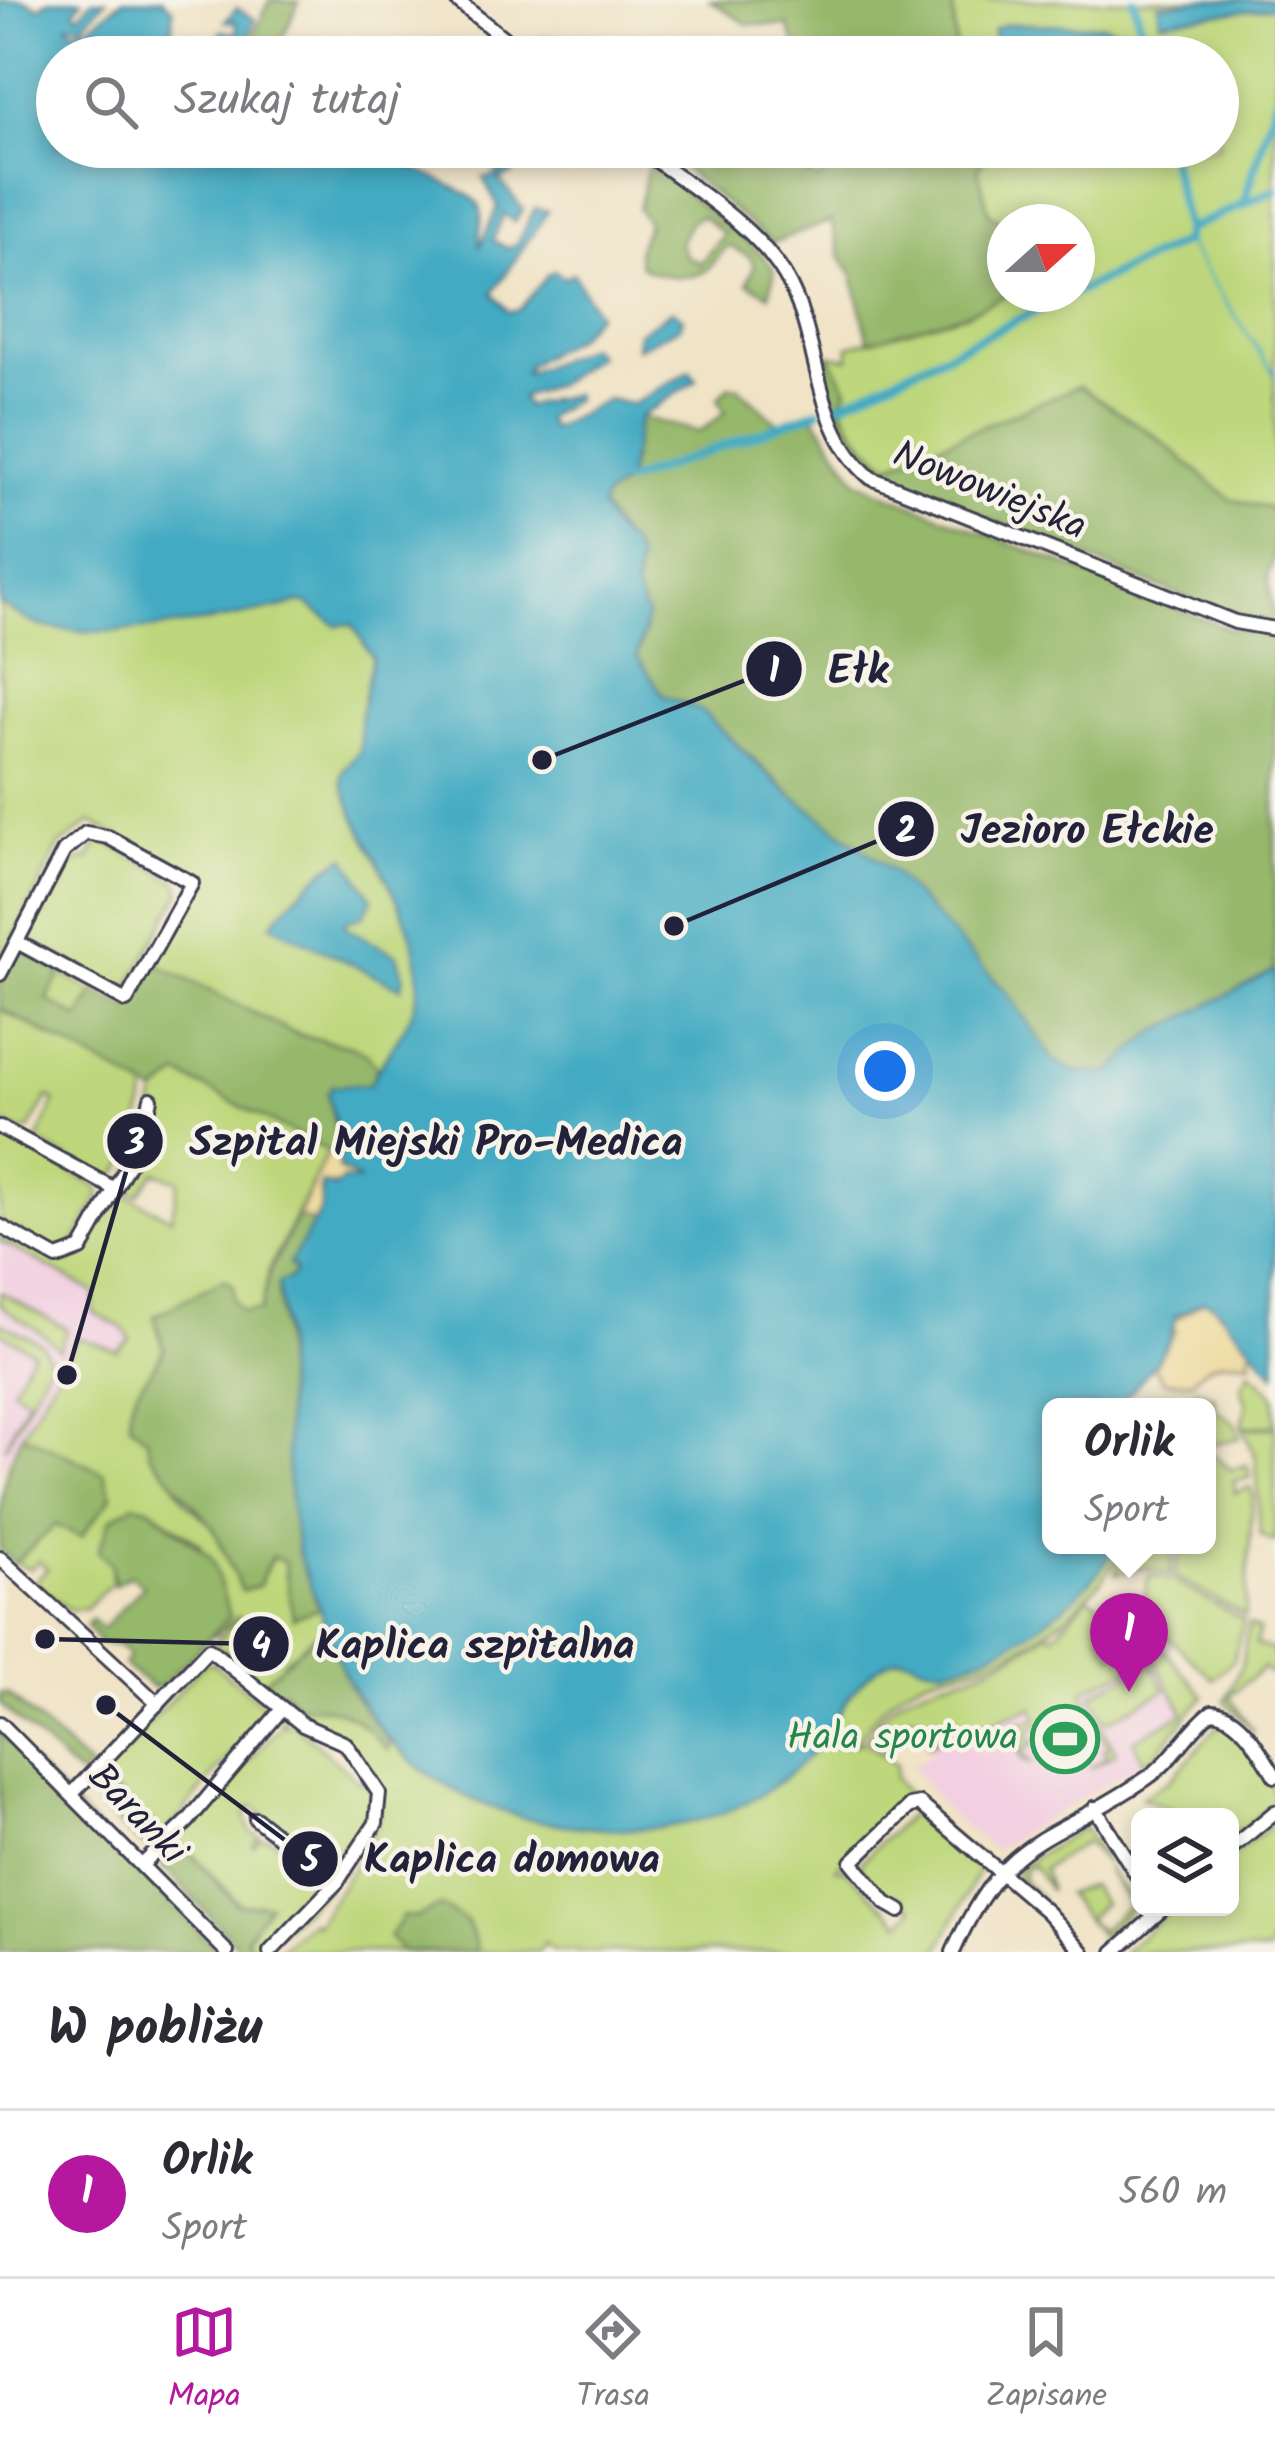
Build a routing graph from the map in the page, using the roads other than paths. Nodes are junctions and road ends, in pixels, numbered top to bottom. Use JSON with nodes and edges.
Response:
{"nodes":[{"id":1,"x":456,"y":0,"type":"edge"},
{"id":2,"x":471,"y":5,"type":"edge"},
{"id":3,"x":504,"y":36,"type":"edge"},
{"id":4,"x":665,"y":168,"type":"edge"},
{"id":5,"x":1275,"y":629,"type":"edge"},
{"id":6,"x":17,"y":942,"type":"junction"},
{"id":7,"x":0,"y":974,"type":"edge"},
{"id":8,"x":151,"y":1099,"type":"dead end"},
{"id":9,"x":0,"y":1127,"type":"edge"},
{"id":10,"x":113,"y":1188,"type":"junction"},
{"id":11,"x":0,"y":1226,"type":"edge"},
{"id":12,"x":0,"y":1558,"type":"edge"},
{"id":13,"x":158,"y":1704,"type":"junction"},
{"id":14,"x":282,"y":1709,"type":"junction"},
{"id":15,"x":0,"y":1723,"type":"edge"},
{"id":16,"x":1275,"y":1776,"type":"edge"},
{"id":17,"x":73,"y":1793,"type":"junction"},
{"id":18,"x":1094,"y":1808,"type":"junction"},
{"id":19,"x":1275,"y":1812,"type":"edge"},
{"id":20,"x":256,"y":1819,"type":"dead end"},
{"id":21,"x":1239,"y":1842,"type":"edge"},
{"id":22,"x":143,"y":1864,"type":"junction"},
{"id":23,"x":1131,"y":1866,"type":"edge"},
{"id":24,"x":998,"y":1871,"type":"junction"},
{"id":25,"x":337,"y":1882,"type":"junction"},
{"id":26,"x":900,"y":1911,"type":"dead end"},
{"id":27,"x":1154,"y":1916,"type":"edge"},
{"id":28,"x":227,"y":1952,"type":"edge"},
{"id":29,"x":271,"y":1952,"type":"edge"},
{"id":30,"x":952,"y":1952,"type":"edge"},
{"id":31,"x":1083,"y":1952,"type":"edge"},
{"id":32,"x":1114,"y":1952,"type":"edge"}],
"edges":[{"from":1,"to":2,"type":"street"},
{"from":2,"to":3,"type":"street"},
{"from":4,"to":5,"type":"street","name":"Nowowiejska"},
{"from":6,"to":6,"type":"street"},
{"from":6,"to":7,"type":"street"},
{"from":8,"to":10,"type":"street"},
{"from":9,"to":10,"type":"street"},
{"from":10,"to":11,"type":"street"},
{"from":12,"to":13,"type":"street"},
{"from":13,"to":14,"type":"street"},
{"from":13,"to":17,"type":"street"},
{"from":14,"to":22,"type":"street"},
{"from":14,"to":25,"type":"street"},
{"from":15,"to":17,"type":"street","name":"Baranki"},
{"from":16,"to":18,"type":"street"},
{"from":17,"to":22,"type":"street","name":"Baranki"},
{"from":18,"to":23,"type":"street"},
{"from":18,"to":24,"type":"street"},
{"from":19,"to":21,"type":"street"},
{"from":20,"to":25,"type":"street"},
{"from":22,"to":28,"type":"street","name":"Baranki"},
{"from":24,"to":26,"type":"street"},
{"from":24,"to":30,"type":"street"},
{"from":24,"to":31,"type":"street"},
{"from":25,"to":29,"type":"street"},
{"from":27,"to":32,"type":"street"}]}
